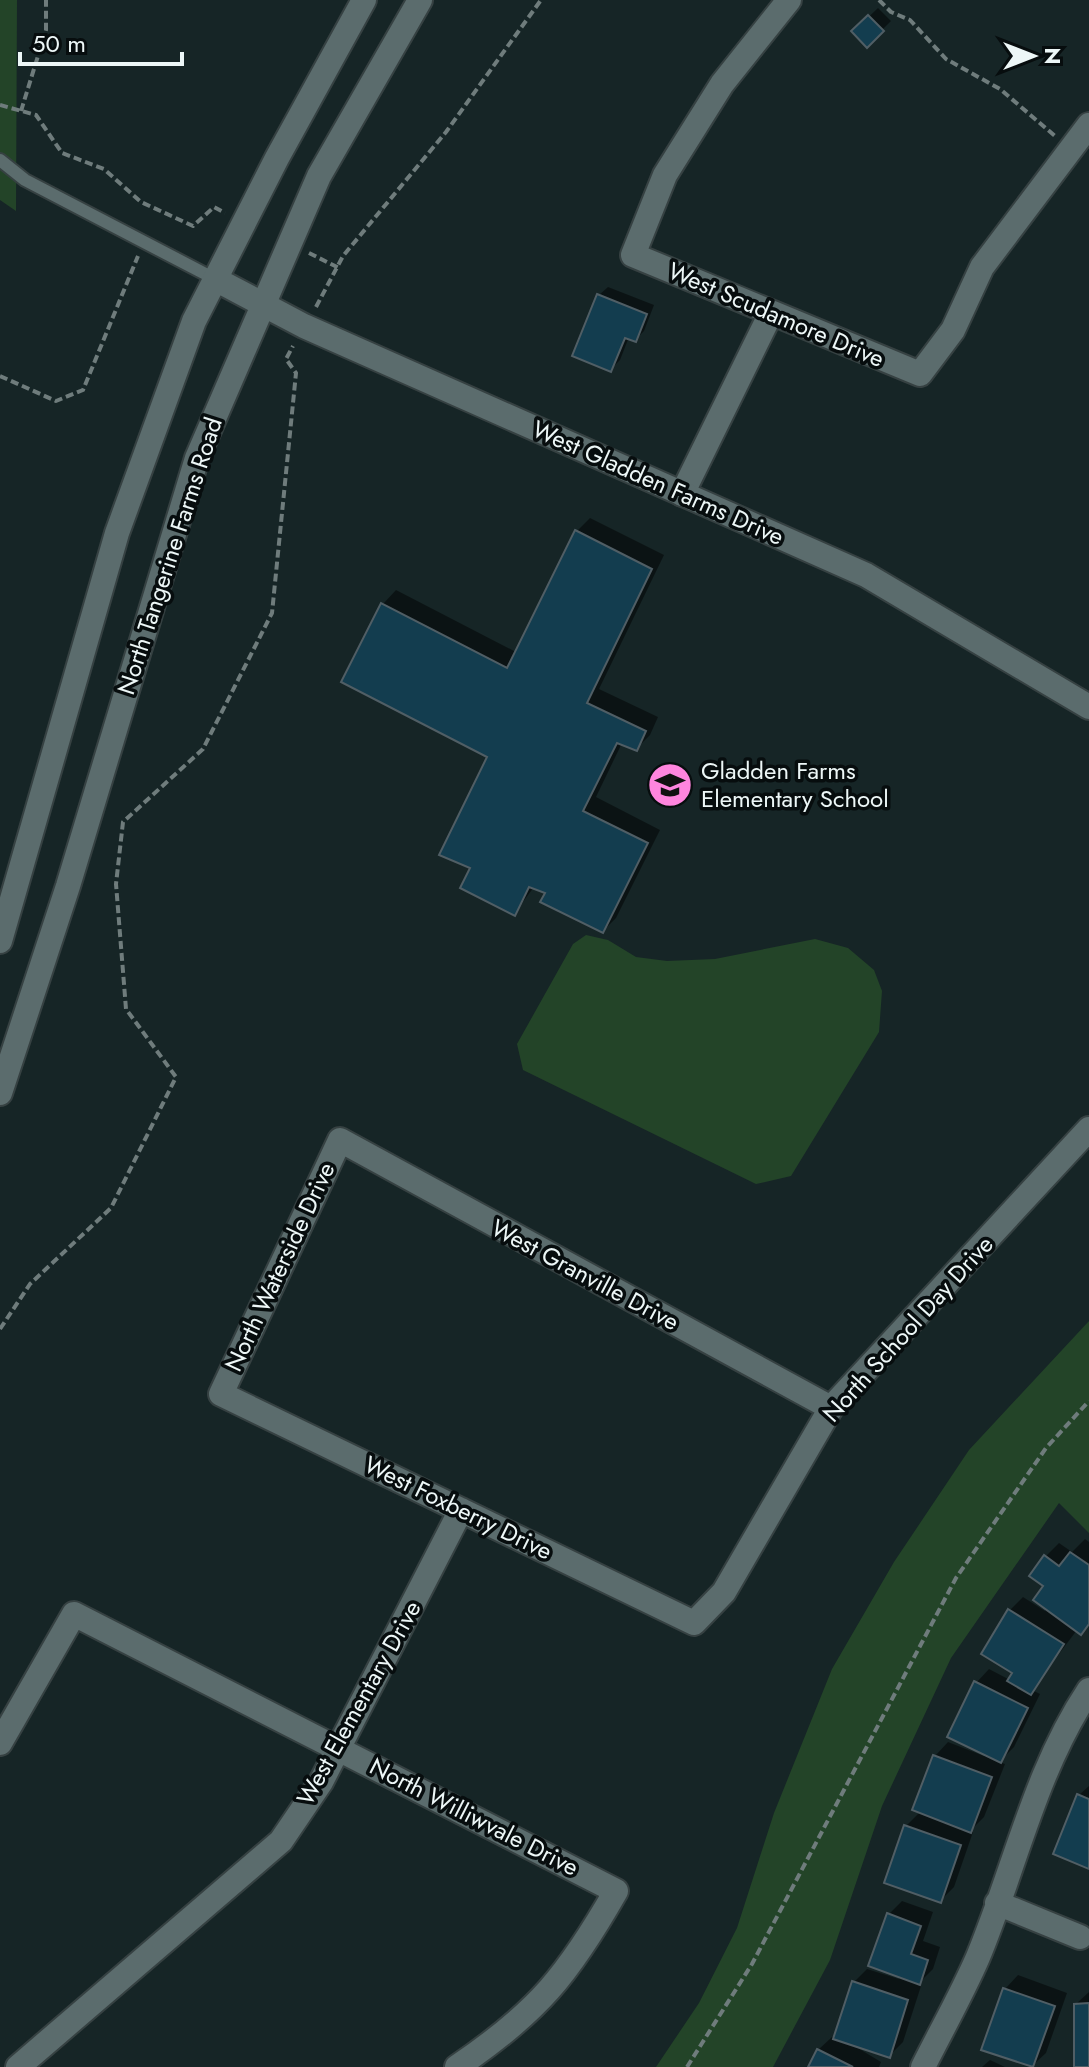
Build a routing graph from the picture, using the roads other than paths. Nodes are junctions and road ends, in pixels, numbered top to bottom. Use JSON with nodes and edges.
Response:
{"nodes":[{"id":1,"x":364,"y":0,"type":"edge"},
{"id":2,"x":420,"y":0,"type":"edge"},
{"id":3,"x":789,"y":0,"type":"edge"},
{"id":4,"x":1089,"y":125,"type":"edge"},
{"id":5,"x":0,"y":160,"type":"edge"},
{"id":6,"x":215,"y":279,"type":"junction"},
{"id":7,"x":262,"y":304,"type":"junction"},
{"id":8,"x":771,"y":313,"type":"junction"},
{"id":9,"x":682,"y":494,"type":"junction"},
{"id":10,"x":1089,"y":707,"type":"edge"},
{"id":11,"x":0,"y":941,"type":"edge"},
{"id":12,"x":0,"y":1093,"type":"edge"},
{"id":13,"x":1089,"y":1129,"type":"edge"},
{"id":14,"x":340,"y":1140,"type":"joint"},
{"id":15,"x":221,"y":1394,"type":"joint"},
{"id":16,"x":831,"y":1408,"type":"junction"},
{"id":17,"x":461,"y":1510,"type":"junction"},
{"id":18,"x":694,"y":1623,"type":"joint"},
{"id":19,"x":1089,"y":1690,"type":"edge"},
{"id":20,"x":0,"y":1743,"type":"edge"},
{"id":21,"x":339,"y":1748,"type":"junction"},
{"id":22,"x":997,"y":1903,"type":"junction"},
{"id":23,"x":1080,"y":1937,"type":"dead end"},
{"id":24,"x":18,"y":2067,"type":"edge"},
{"id":25,"x":457,"y":2067,"type":"edge"},
{"id":26,"x":923,"y":2067,"type":"edge"}],
"edges":[{"from":1,"to":6,"type":"street"},
{"from":2,"to":7,"type":"street","name":"North Tangerine Farms Road"},
{"from":3,"to":8,"type":"street","name":"West Scudamore Drive"},
{"from":4,"to":8,"type":"street","name":"West Scudamore Drive"},
{"from":5,"to":6,"type":"lane"},
{"from":6,"to":7,"type":"street","name":"West Gladden Farms Drive"},
{"from":6,"to":11,"type":"street"},
{"from":7,"to":9,"type":"street","name":"West Gladden Farms Drive"},
{"from":7,"to":12,"type":"street","name":"North Tangerine Farms Road"},
{"from":8,"to":9,"type":"street"},
{"from":9,"to":10,"type":"street","name":"West Gladden Farms Drive"},
{"from":13,"to":16,"type":"street","name":"North School Day Drive"},
{"from":14,"to":15,"type":"street","name":"North Waterside Drive"},
{"from":14,"to":16,"type":"street","name":"West Granville Drive"},
{"from":15,"to":17,"type":"street","name":"West Foxberry Drive"},
{"from":16,"to":18,"type":"street","name":"North School Day Drive"},
{"from":17,"to":18,"type":"street","name":"West Foxberry Drive"},
{"from":17,"to":21,"type":"street","name":"West Elementary Drive"},
{"from":19,"to":22,"type":"street"},
{"from":20,"to":21,"type":"street","name":"North Williwvale Drive"},
{"from":21,"to":24,"type":"street","name":"West Elementary Drive"},
{"from":21,"to":25,"type":"street","name":"North Williwvale Drive"},
{"from":22,"to":23,"type":"street"},
{"from":22,"to":26,"type":"street"}]}
